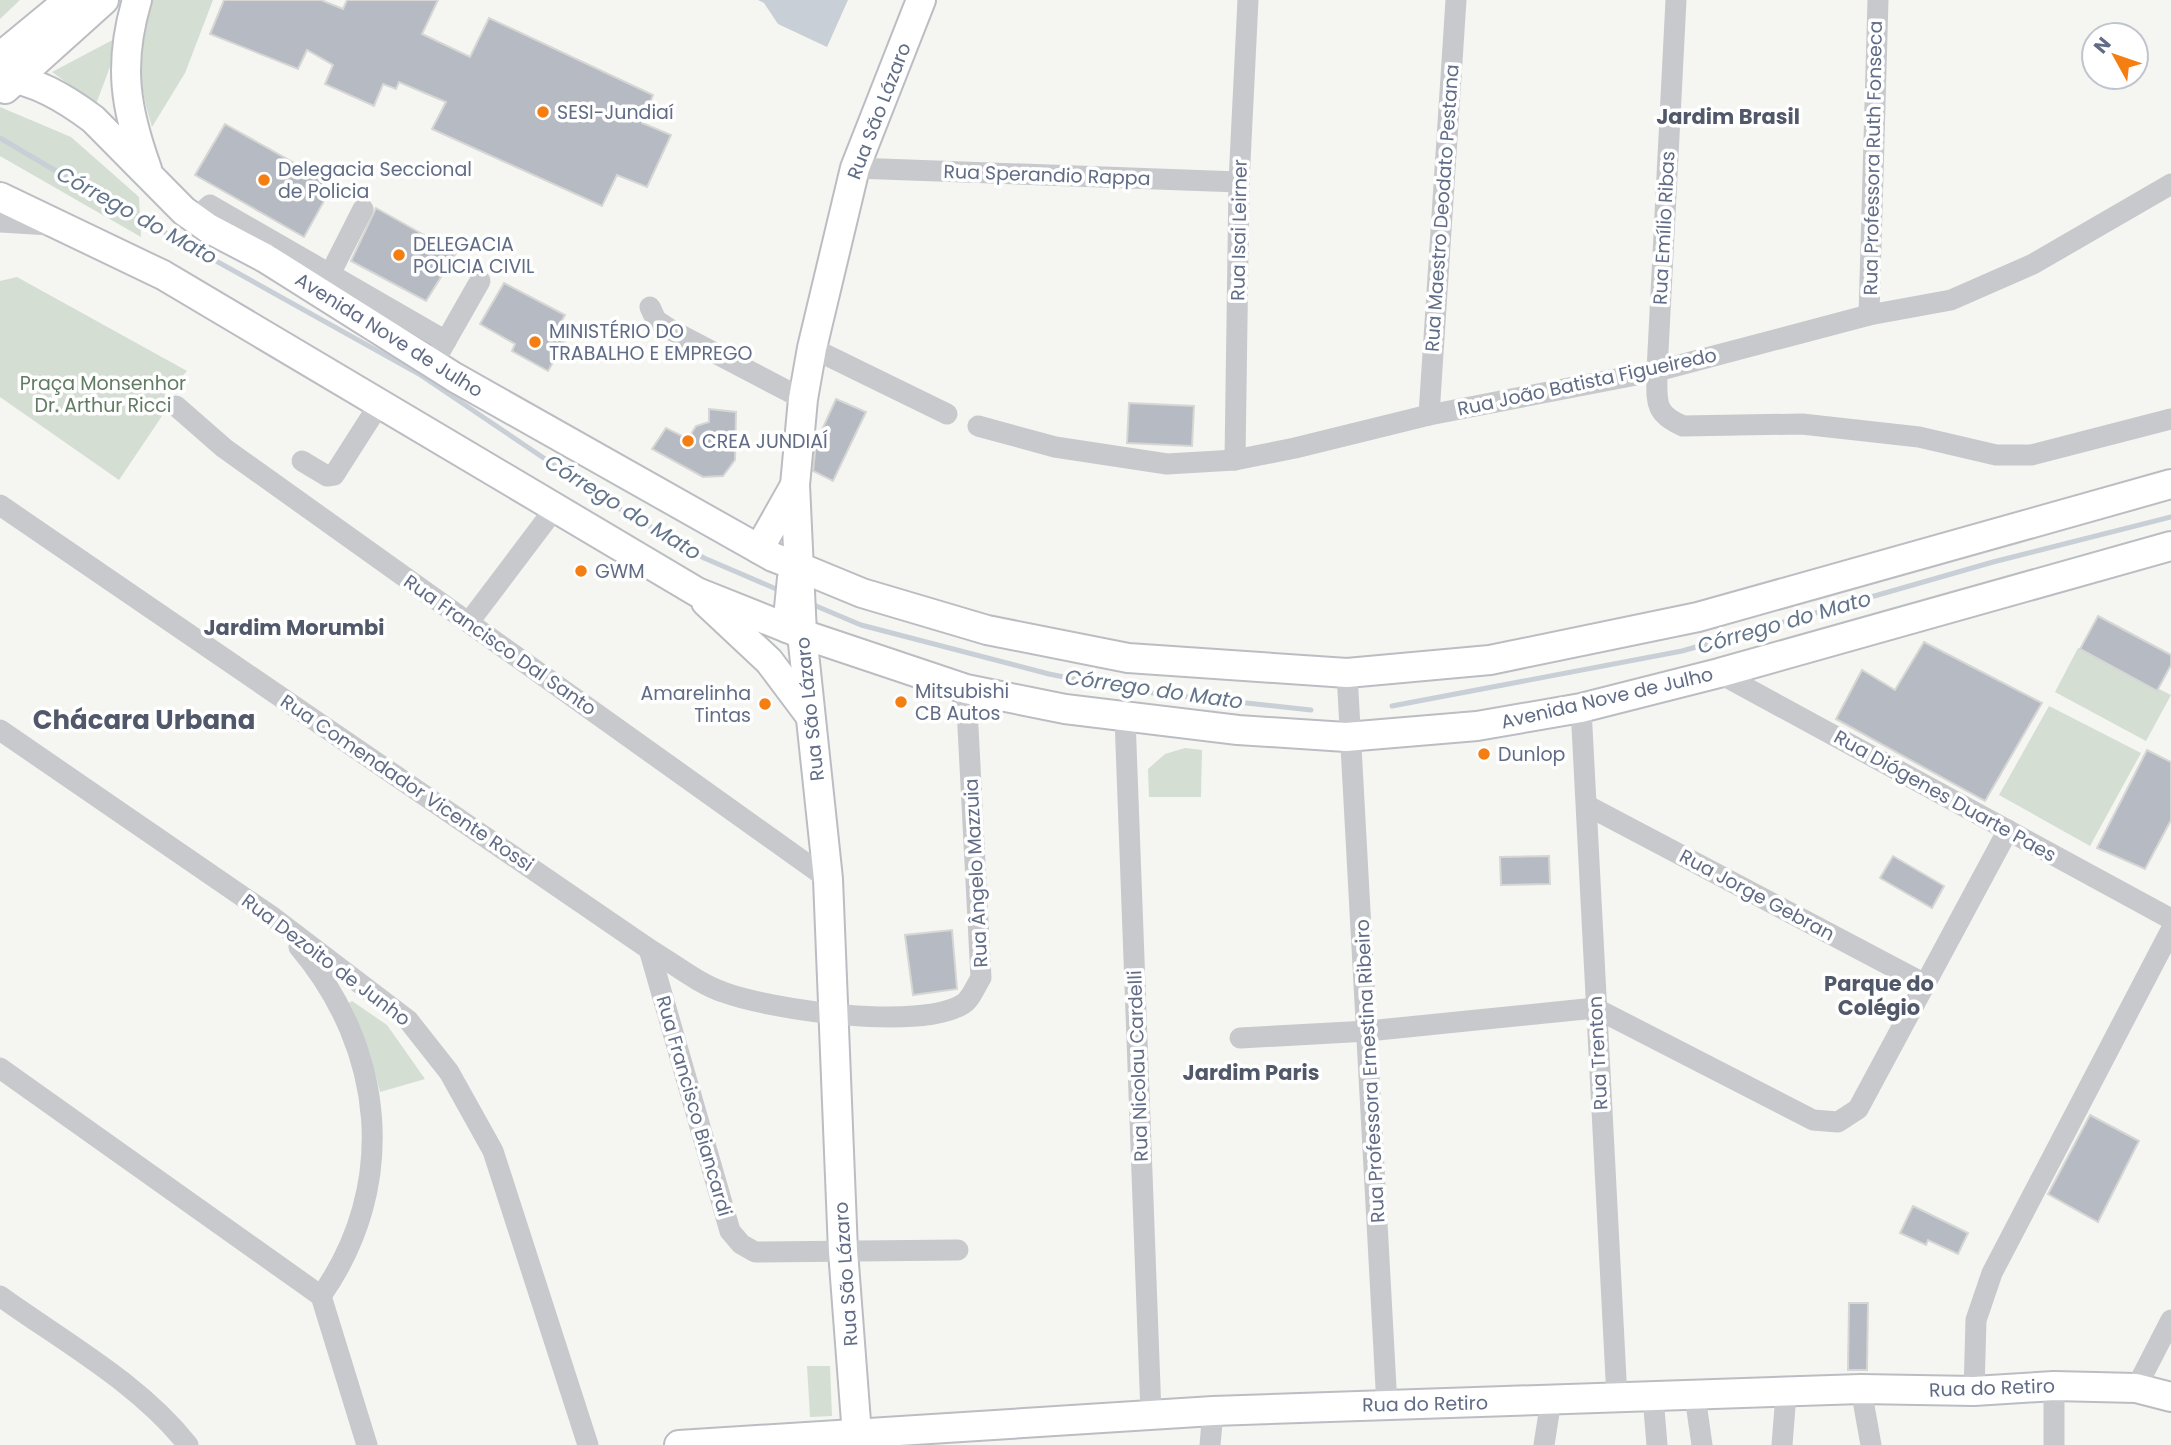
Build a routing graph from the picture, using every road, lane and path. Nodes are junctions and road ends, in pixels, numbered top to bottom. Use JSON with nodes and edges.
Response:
{"nodes":[{"id":1,"x":69,"y":0,"type":"edge"},
{"id":2,"x":104,"y":0,"type":"edge"},
{"id":3,"x":136,"y":0,"type":"edge"},
{"id":4,"x":922,"y":0,"type":"edge"},
{"id":5,"x":1248,"y":0,"type":"edge"},
{"id":6,"x":1456,"y":0,"type":"edge"},
{"id":7,"x":1676,"y":0,"type":"edge"},
{"id":8,"x":1878,"y":0,"type":"edge"},
{"id":9,"x":4,"y":76,"type":"edge"},
{"id":10,"x":855,"y":167,"type":"junction"},
{"id":11,"x":150,"y":178,"type":"junction"},
{"id":12,"x":1239,"y":182,"type":"junction"},
{"id":13,"x":2171,"y":184,"type":"edge"},
{"id":14,"x":0,"y":197,"type":"edge"},
{"id":15,"x":363,"y":209,"type":"dead end"},
{"id":16,"x":0,"y":222,"type":"edge"},
{"id":17,"x":65,"y":227,"type":"junction"},
{"id":18,"x":480,"y":281,"type":"dead end"},
{"id":19,"x":326,"y":283,"type":"junction"},
{"id":20,"x":650,"y":307,"type":"dead end"},
{"id":21,"x":1869,"y":315,"type":"junction"},
{"id":22,"x":812,"y":348,"type":"junction"},
{"id":23,"x":439,"y":353,"type":"junction"},
{"id":24,"x":1657,"y":371,"type":"junction"},
{"id":25,"x":803,"y":399,"type":"junction"},
{"id":26,"x":380,"y":403,"type":"junction"},
{"id":27,"x":176,"y":406,"type":"dead end"},
{"id":28,"x":947,"y":414,"type":"dead end"},
{"id":29,"x":1429,"y":415,"type":"junction"},
{"id":30,"x":2171,"y":419,"type":"edge"},
{"id":31,"x":978,"y":426,"type":"dead end"},
{"id":32,"x":1235,"y":460,"type":"junction"},
{"id":33,"x":302,"y":461,"type":"dead end"},
{"id":34,"x":2171,"y":484,"type":"edge"},
{"id":35,"x":795,"y":485,"type":"junction"},
{"id":36,"x":0,"y":505,"type":"edge"},
{"id":37,"x":555,"y":508,"type":"junction"},
{"id":38,"x":2171,"y":546,"type":"edge"},
{"id":39,"x":759,"y":549,"type":"junction"},
{"id":40,"x":797,"y":575,"type":"junction"},
{"id":41,"x":696,"y":592,"type":"junction"},
{"id":42,"x":469,"y":622,"type":"junction"},
{"id":43,"x":794,"y":623,"type":"junction"},
{"id":44,"x":1719,"y":673,"type":"junction"},
{"id":45,"x":1348,"y":682,"type":"junction"},
{"id":46,"x":966,"y":689,"type":"junction"},
{"id":47,"x":1581,"y":708,"type":"junction"},
{"id":48,"x":811,"y":718,"type":"junction"},
{"id":49,"x":1125,"y":718,"type":"junction"},
{"id":50,"x":0,"y":730,"type":"edge"},
{"id":51,"x":1351,"y":730,"type":"junction"},
{"id":52,"x":1588,"y":806,"type":"junction"},
{"id":53,"x":2008,"y":830,"type":"junction"},
{"id":54,"x":828,"y":879,"type":"junction"},
{"id":55,"x":274,"y":918,"type":"junction"},
{"id":56,"x":2171,"y":919,"type":"edge"},
{"id":57,"x":2171,"y":930,"type":"edge"},
{"id":58,"x":649,"y":949,"type":"junction"},
{"id":59,"x":1925,"y":984,"type":"junction"},
{"id":60,"x":1595,"y":1007,"type":"junction"},
{"id":61,"x":833,"y":1015,"type":"junction"},
{"id":62,"x":1368,"y":1031,"type":"junction"},
{"id":63,"x":1240,"y":1038,"type":"dead end"},
{"id":64,"x":0,"y":1069,"type":"edge"},
{"id":65,"x":958,"y":1250,"type":"dead end"},
{"id":66,"x":843,"y":1251,"type":"junction"},
{"id":67,"x":0,"y":1296,"type":"edge"},
{"id":68,"x":321,"y":1296,"type":"junction"},
{"id":69,"x":2171,"y":1320,"type":"edge"},
{"id":70,"x":2054,"y":1386,"type":"junction"},
{"id":71,"x":2136,"y":1388,"type":"junction"},
{"id":72,"x":1861,"y":1389,"type":"junction"},
{"id":73,"x":1974,"y":1391,"type":"junction"},
{"id":74,"x":1786,"y":1394,"type":"junction"},
{"id":75,"x":1695,"y":1396,"type":"junction"},
{"id":76,"x":2171,"y":1396,"type":"edge"},
{"id":77,"x":1653,"y":1397,"type":"junction"},
{"id":78,"x":1617,"y":1398,"type":"junction"},
{"id":79,"x":1551,"y":1400,"type":"junction"},
{"id":80,"x":1387,"y":1406,"type":"junction"},
{"id":81,"x":1213,"y":1411,"type":"junction"},
{"id":82,"x":1151,"y":1414,"type":"junction"},
{"id":83,"x":922,"y":1438,"type":"edge"},
{"id":84,"x":858,"y":1440,"type":"edge"},
{"id":85,"x":188,"y":1445,"type":"edge"},
{"id":86,"x":367,"y":1445,"type":"edge"},
{"id":87,"x":588,"y":1445,"type":"edge"},
{"id":88,"x":679,"y":1445,"type":"edge"},
{"id":89,"x":690,"y":1445,"type":"edge"},
{"id":90,"x":1210,"y":1445,"type":"edge"},
{"id":91,"x":1544,"y":1445,"type":"edge"},
{"id":92,"x":1657,"y":1445,"type":"edge"},
{"id":93,"x":1702,"y":1445,"type":"edge"},
{"id":94,"x":1783,"y":1445,"type":"edge"},
{"id":95,"x":1871,"y":1445,"type":"edge"},
{"id":96,"x":2054,"y":1445,"type":"edge"}],
"edges":[{"from":1,"to":9,"type":"main road"},
{"from":2,"to":9,"type":"main road"},
{"from":3,"to":11,"type":"main road"},
{"from":4,"to":10,"type":"main road","name":"Rua São Lázaro"},
{"from":5,"to":12,"type":"street","name":"Rua Isai Leirner"},
{"from":6,"to":29,"type":"street","name":"Rua Maestro Deodato Pestana"},
{"from":7,"to":24,"type":"street","name":"Rua Emílio Ribas"},
{"from":8,"to":21,"type":"street","name":"Rua Professora Ruth Fonseca"},
{"from":9,"to":11,"type":"main road","name":"Avenida Nove de Julho"},
{"from":10,"to":12,"type":"street","name":"Rua Sperandio Rappa"},
{"from":10,"to":22,"type":"main road","name":"Rua São Lázaro"},
{"from":11,"to":19,"type":"main road","name":"Avenida Nove de Julho"},
{"from":12,"to":32,"type":"street","name":"Rua Isai Leirner"},
{"from":13,"to":21,"type":"street","name":"Rua João Batista Figueiredo"},
{"from":14,"to":17,"type":"main road","name":"Avenida Nove de Julho"},
{"from":15,"to":19,"type":"street"},
{"from":16,"to":17,"type":"street"},
{"from":17,"to":26,"type":"main road","name":"Avenida Nove de Julho"},
{"from":18,"to":23,"type":"street"},
{"from":19,"to":23,"type":"main road","name":"Avenida Nove de Julho"},
{"from":20,"to":25,"type":"street"},
{"from":21,"to":24,"type":"street","name":"Rua João Batista Figueiredo"},
{"from":22,"to":25,"type":"main road","name":"Rua São Lázaro"},
{"from":22,"to":28,"type":"street"},
{"from":23,"to":39,"type":"main road","name":"Avenida Nove de Julho"},
{"from":24,"to":29,"type":"street","name":"Rua João Batista Figueiredo"},
{"from":24,"to":30,"type":"street","name":"Rua Emílio Ribas"},
{"from":25,"to":35,"type":"main road","name":"Rua São Lázaro"},
{"from":26,"to":33,"type":"street"},
{"from":26,"to":37,"type":"main road","name":"Avenida Nove de Julho"},
{"from":27,"to":42,"type":"street","name":"Rua Francisco Dal Santo"},
{"from":29,"to":32,"type":"street","name":"Rua João Batista Figueiredo"},
{"from":31,"to":32,"type":"street","name":"Rua João Batista Figueiredo"},
{"from":34,"to":45,"type":"main road","name":"Avenida Nove de Julho"},
{"from":35,"to":39,"type":"main road"},
{"from":35,"to":40,"type":"main road","name":"Rua São Lázaro"},
{"from":36,"to":58,"type":"street","name":"Rua Comendador Vicente Rossi"},
{"from":37,"to":41,"type":"main road","name":"Avenida Nove de Julho"},
{"from":37,"to":42,"type":"street"},
{"from":38,"to":44,"type":"main road","name":"Avenida Nove de Julho"},
{"from":39,"to":40,"type":"main road","name":"Avenida Nove de Julho"},
{"from":40,"to":43,"type":"main road","name":"Rua São Lázaro"},
{"from":40,"to":45,"type":"main road","name":"Avenida Nove de Julho"},
{"from":41,"to":43,"type":"main road","name":"Avenida Nove de Julho"},
{"from":41,"to":48,"type":"main road"},
{"from":42,"to":54,"type":"street","name":"Rua Francisco Dal Santo"},
{"from":43,"to":46,"type":"main road","name":"Avenida Nove de Julho"},
{"from":43,"to":48,"type":"main road","name":"Rua São Lázaro"},
{"from":44,"to":47,"type":"main road","name":"Avenida Nove de Julho"},
{"from":44,"to":53,"type":"street","name":"Rua Diógenes Duarte Paes"},
{"from":45,"to":51,"type":"street","name":"Rua Professora Ernestina Ribeiro"},
{"from":46,"to":49,"type":"main road","name":"Avenida Nove de Julho"},
{"from":46,"to":61,"type":"street","name":"Rua Ângelo Mazzuia"},
{"from":47,"to":51,"type":"main road","name":"Avenida Nove de Julho"},
{"from":47,"to":52,"type":"street","name":"Rua Trenton"},
{"from":48,"to":54,"type":"main road","name":"Rua São Lázaro"},
{"from":49,"to":51,"type":"main road","name":"Avenida Nove de Julho"},
{"from":49,"to":82,"type":"street","name":"Rua Nicolau Cardelli"},
{"from":50,"to":55,"type":"street","name":"Rua Dezoito de Junho"},
{"from":51,"to":62,"type":"street","name":"Rua Professora Ernestina Ribeiro"},
{"from":52,"to":59,"type":"street","name":"Rua Jorge Gebran"},
{"from":52,"to":60,"type":"street","name":"Rua Trenton"},
{"from":53,"to":56,"type":"street","name":"Rua Diógenes Duarte Paes"},
{"from":53,"to":59,"type":"street"},
{"from":54,"to":61,"type":"main road","name":"Rua São Lázaro"},
{"from":55,"to":68,"type":"street"},
{"from":55,"to":87,"type":"street","name":"Rua Dezoito de Junho"},
{"from":57,"to":73,"type":"street"},
{"from":58,"to":61,"type":"street","name":"Rua Comendador Vicente Rossi"},
{"from":58,"to":66,"type":"street","name":"Rua Francisco Biancardi"},
{"from":59,"to":60,"type":"street"},
{"from":60,"to":62,"type":"street"},
{"from":60,"to":78,"type":"street","name":"Rua Trenton"},
{"from":61,"to":66,"type":"main road","name":"Rua São Lázaro"},
{"from":62,"to":63,"type":"street"},
{"from":62,"to":80,"type":"street","name":"Rua Professora Ernestina Ribeiro"},
{"from":64,"to":68,"type":"street"},
{"from":65,"to":66,"type":"street"},
{"from":66,"to":84,"type":"main road","name":"Rua São Lázaro"},
{"from":67,"to":85,"type":"street"},
{"from":68,"to":86,"type":"street"},
{"from":69,"to":71,"type":"street"},
{"from":70,"to":71,"type":"main road","name":"Rua do Retiro"},
{"from":70,"to":73,"type":"main road","name":"Rua do Retiro"},
{"from":70,"to":96,"type":"street"},
{"from":71,"to":76,"type":"main road","name":"Rua do Retiro"},
{"from":72,"to":73,"type":"main road","name":"Rua do Retiro"},
{"from":72,"to":74,"type":"main road","name":"Rua do Retiro"},
{"from":72,"to":95,"type":"street"},
{"from":74,"to":75,"type":"main road","name":"Rua do Retiro"},
{"from":74,"to":94,"type":"street"},
{"from":75,"to":77,"type":"main road","name":"Rua do Retiro"},
{"from":75,"to":93,"type":"street"},
{"from":77,"to":78,"type":"main road","name":"Rua do Retiro"},
{"from":77,"to":92,"type":"street"},
{"from":78,"to":79,"type":"main road","name":"Rua do Retiro"},
{"from":79,"to":80,"type":"main road","name":"Rua do Retiro"},
{"from":79,"to":91,"type":"street"},
{"from":80,"to":81,"type":"main road","name":"Rua do Retiro"},
{"from":81,"to":82,"type":"main road","name":"Rua do Retiro"},
{"from":81,"to":90,"type":"street"},
{"from":82,"to":83,"type":"main road","name":"Rua do Retiro"},
{"from":83,"to":84,"type":"main road","name":"Rua do Retiro"},
{"from":84,"to":89,"type":"main road","name":"Rua do Retiro"},
{"from":88,"to":89,"type":"main road","name":"Rua do Retiro"}]}
